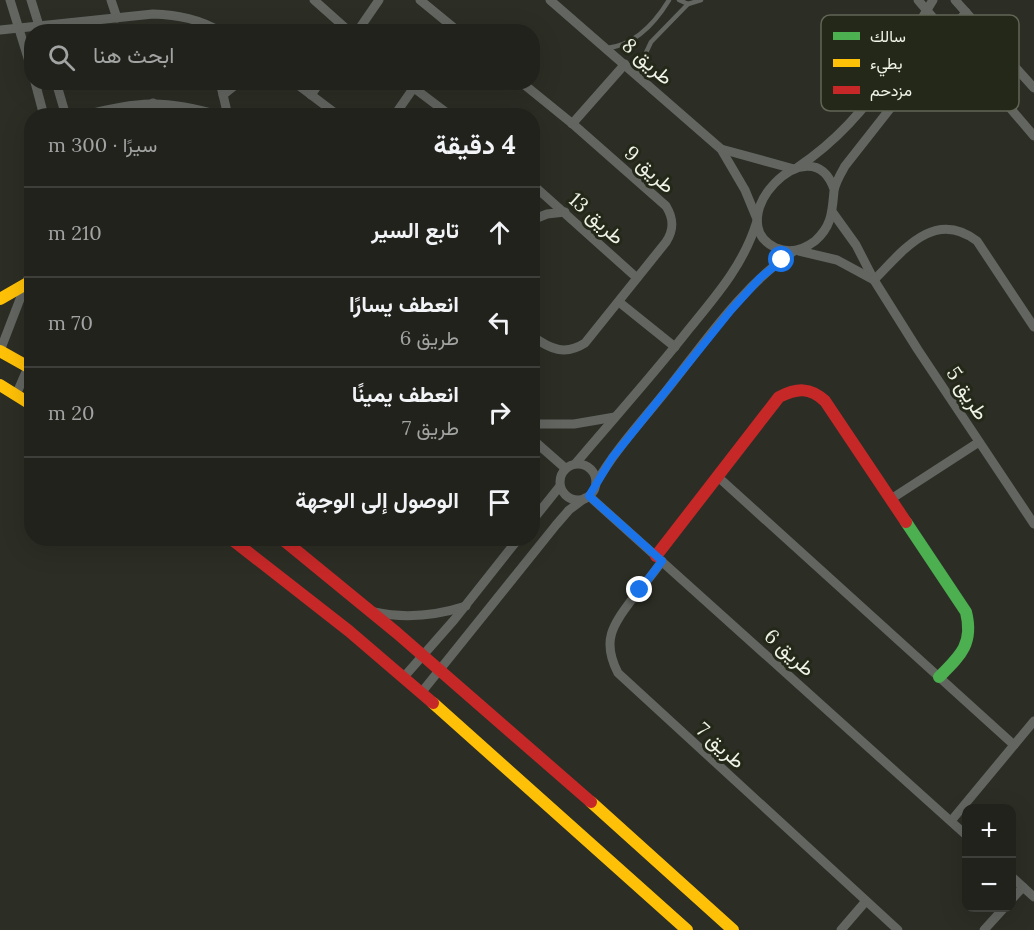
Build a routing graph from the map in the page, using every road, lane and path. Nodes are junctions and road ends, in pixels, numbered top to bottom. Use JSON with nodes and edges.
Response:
{"nodes":[{"id":1,"x":10,"y":0,"type":"edge"},
{"id":2,"x":31,"y":0,"type":"edge"},
{"id":3,"x":111,"y":0,"type":"edge"},
{"id":4,"x":314,"y":0,"type":"edge"},
{"id":5,"x":379,"y":0,"type":"edge"},
{"id":6,"x":420,"y":0,"type":"edge"},
{"id":7,"x":550,"y":0,"type":"edge"},
{"id":8,"x":669,"y":0,"type":"edge"},
{"id":9,"x":679,"y":0,"type":"edge"},
{"id":10,"x":701,"y":0,"type":"edge"},
{"id":11,"x":918,"y":0,"type":"edge"},
{"id":12,"x":933,"y":0,"type":"edge"},
{"id":13,"x":955,"y":0,"type":"edge"},
{"id":14,"x":688,"y":4,"type":"junction"},
{"id":15,"x":927,"y":10,"type":"junction"},
{"id":16,"x":966,"y":12,"type":"junction"},
{"id":17,"x":924,"y":15,"type":"edge"},
{"id":18,"x":931,"y":15,"type":"edge"},
{"id":19,"x":964,"y":15,"type":"edge"},
{"id":20,"x":969,"y":15,"type":"edge"},
{"id":21,"x":117,"y":18,"type":"junction"},
{"id":22,"x":195,"y":20,"type":"junction"},
{"id":23,"x":38,"y":24,"type":"edge"},
{"id":24,"x":75,"y":24,"type":"edge"},
{"id":25,"x":197,"y":24,"type":"edge"},
{"id":26,"x":204,"y":24,"type":"edge"},
{"id":27,"x":341,"y":24,"type":"edge"},
{"id":28,"x":362,"y":24,"type":"edge"},
{"id":29,"x":449,"y":24,"type":"edge"},
{"id":30,"x":19,"y":28,"type":"junction"},
{"id":31,"x":24,"y":28,"type":"edge"},
{"id":32,"x":0,"y":30,"type":"edge"},
{"id":33,"x":24,"y":44,"type":"edge"},
{"id":34,"x":607,"y":48,"type":"junction"},
{"id":35,"x":625,"y":64,"type":"junction"},
{"id":36,"x":1019,"y":71,"type":"edge"},
{"id":37,"x":636,"y":74,"type":"junction"},
{"id":38,"x":1034,"y":88,"type":"edge"},
{"id":39,"x":37,"y":90,"type":"edge"},
{"id":40,"x":58,"y":90,"type":"edge"},
{"id":41,"x":222,"y":90,"type":"edge"},
{"id":42,"x":229,"y":90,"type":"edge"},
{"id":43,"x":304,"y":90,"type":"edge"},
{"id":44,"x":314,"y":90,"type":"edge"},
{"id":45,"x":412,"y":90,"type":"edge"},
{"id":46,"x":422,"y":90,"type":"edge"},
{"id":47,"x":531,"y":90,"type":"edge"},
{"id":48,"x":223,"y":95,"type":"junction"},
{"id":49,"x":311,"y":95,"type":"junction"},
{"id":50,"x":153,"y":103,"type":"junction"},
{"id":51,"x":42,"y":108,"type":"edge"},
{"id":52,"x":64,"y":108,"type":"edge"},
{"id":53,"x":111,"y":108,"type":"edge"},
{"id":54,"x":153,"y":108,"type":"edge"},
{"id":55,"x":191,"y":108,"type":"edge"},
{"id":56,"x":226,"y":108,"type":"edge"},
{"id":57,"x":328,"y":108,"type":"edge"},
{"id":58,"x":400,"y":108,"type":"edge"},
{"id":59,"x":443,"y":108,"type":"edge"},
{"id":60,"x":860,"y":111,"type":"edge"},
{"id":61,"x":888,"y":111,"type":"edge"},
{"id":62,"x":1013,"y":111,"type":"edge"},
{"id":63,"x":572,"y":124,"type":"junction"},
{"id":64,"x":1034,"y":136,"type":"edge"},
{"id":65,"x":721,"y":149,"type":"junction"},
{"id":66,"x":795,"y":169,"type":"junction"},
{"id":67,"x":834,"y":189,"type":"junction"},
{"id":68,"x":540,"y":191,"type":"edge"},
{"id":69,"x":565,"y":213,"type":"junction"},
{"id":70,"x":832,"y":213,"type":"junction"},
{"id":71,"x":540,"y":217,"type":"edge"},
{"id":72,"x":757,"y":220,"type":"junction"},
{"id":73,"x":795,"y":251,"type":"junction"},
{"id":74,"x":638,"y":278,"type":"junction"},
{"id":75,"x":874,"y":280,"type":"junction"},
{"id":76,"x":24,"y":285,"type":"edge"},
{"id":77,"x":24,"y":289,"type":"edge"},
{"id":78,"x":0,"y":299,"type":"edge"},
{"id":79,"x":619,"y":302,"type":"junction"},
{"id":80,"x":1034,"y":327,"type":"edge"},
{"id":81,"x":540,"y":341,"type":"edge"},
{"id":82,"x":675,"y":347,"type":"junction"},
{"id":83,"x":0,"y":351,"type":"edge"},
{"id":84,"x":24,"y":362,"type":"edge"},
{"id":85,"x":24,"y":378,"type":"edge"},
{"id":86,"x":0,"y":385,"type":"edge"},
{"id":87,"x":16,"y":395,"type":"junction"},
{"id":88,"x":24,"y":400,"type":"edge"},
{"id":89,"x":615,"y":417,"type":"junction"},
{"id":90,"x":540,"y":424,"type":"edge"},
{"id":91,"x":978,"y":442,"type":"junction"},
{"id":92,"x":540,"y":446,"type":"edge"},
{"id":93,"x":576,"y":463,"type":"junction"},
{"id":94,"x":565,"y":468,"type":"junction"},
{"id":95,"x":717,"y":476,"type":"junction"},
{"id":96,"x":596,"y":483,"type":"junction"},
{"id":97,"x":560,"y":486,"type":"junction"},
{"id":98,"x":587,"y":497,"type":"junction"},
{"id":99,"x":891,"y":499,"type":"junction"},
{"id":100,"x":540,"y":512,"type":"edge"},
{"id":101,"x":1034,"y":524,"type":"edge"},
{"id":102,"x":540,"y":545,"type":"edge"},
{"id":103,"x":240,"y":546,"type":"edge"},
{"id":104,"x":291,"y":546,"type":"edge"},
{"id":105,"x":513,"y":546,"type":"edge"},
{"id":106,"x":539,"y":546,"type":"edge"},
{"id":107,"x":659,"y":559,"type":"junction"},
{"id":108,"x":466,"y":606,"type":"junction"},
{"id":109,"x":371,"y":611,"type":"junction"},
{"id":110,"x":424,"y":655,"type":"junction"},
{"id":111,"x":441,"y":669,"type":"junction"},
{"id":112,"x":939,"y":677,"type":"junction"},
{"id":113,"x":403,"y":678,"type":"junction"},
{"id":114,"x":421,"y":693,"type":"junction"},
{"id":115,"x":1034,"y":721,"type":"edge"},
{"id":116,"x":1014,"y":746,"type":"junction"},
{"id":117,"x":951,"y":821,"type":"junction"},
{"id":118,"x":962,"y":831,"type":"edge"},
{"id":119,"x":1016,"y":881,"type":"edge"},
{"id":120,"x":1023,"y":887,"type":"junction"},
{"id":121,"x":1016,"y":894,"type":"edge"},
{"id":122,"x":1034,"y":897,"type":"edge"},
{"id":123,"x":866,"y":902,"type":"junction"},
{"id":124,"x":1000,"y":912,"type":"edge"},
{"id":125,"x":687,"y":930,"type":"edge"},
{"id":126,"x":733,"y":930,"type":"edge"},
{"id":127,"x":841,"y":930,"type":"edge"},
{"id":128,"x":898,"y":930,"type":"edge"},
{"id":129,"x":984,"y":930,"type":"edge"}],
"edges":[{"from":1,"to":30,"type":"street"},
{"from":2,"to":23,"type":"street"},
{"from":3,"to":21,"type":"street"},
{"from":4,"to":27,"type":"street"},
{"from":5,"to":28,"type":"street"},
{"from":6,"to":29,"type":"street"},
{"from":7,"to":34,"type":"street","name":"طريق 8"},
{"from":8,"to":34,"type":"lane"},
{"from":9,"to":14,"type":"lane"},
{"from":10,"to":14,"type":"lane"},
{"from":11,"to":15,"type":"street"},
{"from":12,"to":15,"type":"street"},
{"from":13,"to":16,"type":"street"},
{"from":14,"to":37,"type":"lane"},
{"from":15,"to":17,"type":"street"},
{"from":15,"to":18,"type":"street"},
{"from":16,"to":19,"type":"street"},
{"from":16,"to":20,"type":"street"},
{"from":21,"to":22,"type":"street"},
{"from":21,"to":24,"type":"street"},
{"from":22,"to":25,"type":"street"},
{"from":22,"to":26,"type":"street"},
{"from":30,"to":31,"type":"street"},
{"from":30,"to":32,"type":"street"},
{"from":30,"to":33,"type":"street"},
{"from":34,"to":35,"type":"street","name":"طريق 8"},
{"from":35,"to":37,"type":"street","name":"طريق 8"},
{"from":35,"to":63,"type":"street"},
{"from":36,"to":38,"type":"street"},
{"from":37,"to":65,"type":"street","name":"طريق 8"},
{"from":39,"to":51,"type":"street"},
{"from":40,"to":52,"type":"street"},
{"from":41,"to":48,"type":"street"},
{"from":42,"to":48,"type":"street"},
{"from":43,"to":49,"type":"street"},
{"from":44,"to":49,"type":"street"},
{"from":45,"to":58,"type":"street"},
{"from":46,"to":59,"type":"street"},
{"from":47,"to":63,"type":"street","name":"طريق 9"},
{"from":48,"to":56,"type":"street"},
{"from":49,"to":57,"type":"street"},
{"from":50,"to":53,"type":"street"},
{"from":50,"to":54,"type":"street"},
{"from":50,"to":55,"type":"street"},
{"from":60,"to":66,"type":"street"},
{"from":61,"to":67,"type":"street"},
{"from":62,"to":64,"type":"street"},
{"from":63,"to":74,"type":"street","name":"طريق 9"},
{"from":65,"to":66,"type":"street","name":"طريق 8"},
{"from":65,"to":72,"type":"street","name":"طريق 8"},
{"from":66,"to":67,"type":"street"},
{"from":66,"to":72,"type":"street"},
{"from":67,"to":70,"type":"street"},
{"from":68,"to":69,"type":"street","name":"طريق 13"},
{"from":69,"to":71,"type":"street"},
{"from":69,"to":74,"type":"street","name":"طريق 13"},
{"from":70,"to":73,"type":"street"},
{"from":70,"to":75,"type":"street","name":"طريق 5"},
{"from":72,"to":73,"type":"street"},
{"from":72,"to":82,"type":"street"},
{"from":73,"to":75,"type":"street","name":"طريق 5"},
{"from":73,"to":96,"type":"street"},
{"from":74,"to":79,"type":"street","name":"طريق 9"},
{"from":75,"to":80,"type":"street"},
{"from":75,"to":91,"type":"street","name":"طريق 5"},
{"from":76,"to":78,"type":"street"},
{"from":77,"to":83,"type":"street"},
{"from":79,"to":81,"type":"street","name":"طريق 9"},
{"from":79,"to":82,"type":"street"},
{"from":82,"to":89,"type":"street"},
{"from":83,"to":84,"type":"street"},
{"from":85,"to":87,"type":"street"},
{"from":86,"to":87,"type":"street"},
{"from":87,"to":88,"type":"street"},
{"from":89,"to":90,"type":"street"},
{"from":89,"to":93,"type":"street"},
{"from":91,"to":99,"type":"street"},
{"from":91,"to":101,"type":"street","name":"طريق 5"},
{"from":92,"to":94,"type":"street"},
{"from":93,"to":94,"type":"street"},
{"from":93,"to":96,"type":"street"},
{"from":94,"to":97,"type":"street"},
{"from":95,"to":99,"type":"street"},
{"from":95,"to":107,"type":"street"},
{"from":95,"to":112,"type":"street"},
{"from":96,"to":98,"type":"street"},
{"from":97,"to":98,"type":"street"},
{"from":97,"to":100,"type":"street"},
{"from":98,"to":102,"type":"street"},
{"from":98,"to":107,"type":"street","name":"طريق 6"},
{"from":99,"to":112,"type":"street"},
{"from":103,"to":113,"type":"street"},
{"from":104,"to":109,"type":"street"},
{"from":105,"to":108,"type":"street"},
{"from":106,"to":111,"type":"street"},
{"from":107,"to":117,"type":"street","name":"طريق 6"},
{"from":107,"to":123,"type":"street","name":"طريق 7"},
{"from":108,"to":109,"type":"street"},
{"from":108,"to":110,"type":"street"},
{"from":109,"to":110,"type":"street"},
{"from":110,"to":111,"type":"street"},
{"from":110,"to":113,"type":"street"},
{"from":111,"to":114,"type":"street"},
{"from":111,"to":126,"type":"street"},
{"from":112,"to":116,"type":"street"},
{"from":113,"to":114,"type":"street"},
{"from":114,"to":125,"type":"street"},
{"from":115,"to":116,"type":"street"},
{"from":116,"to":117,"type":"street"},
{"from":117,"to":118,"type":"street","name":"طريق 6"},
{"from":119,"to":120,"type":"street"},
{"from":120,"to":121,"type":"street"},
{"from":120,"to":122,"type":"street"},
{"from":123,"to":127,"type":"street"},
{"from":123,"to":128,"type":"street","name":"طريق 7"},
{"from":124,"to":129,"type":"street"}]}
